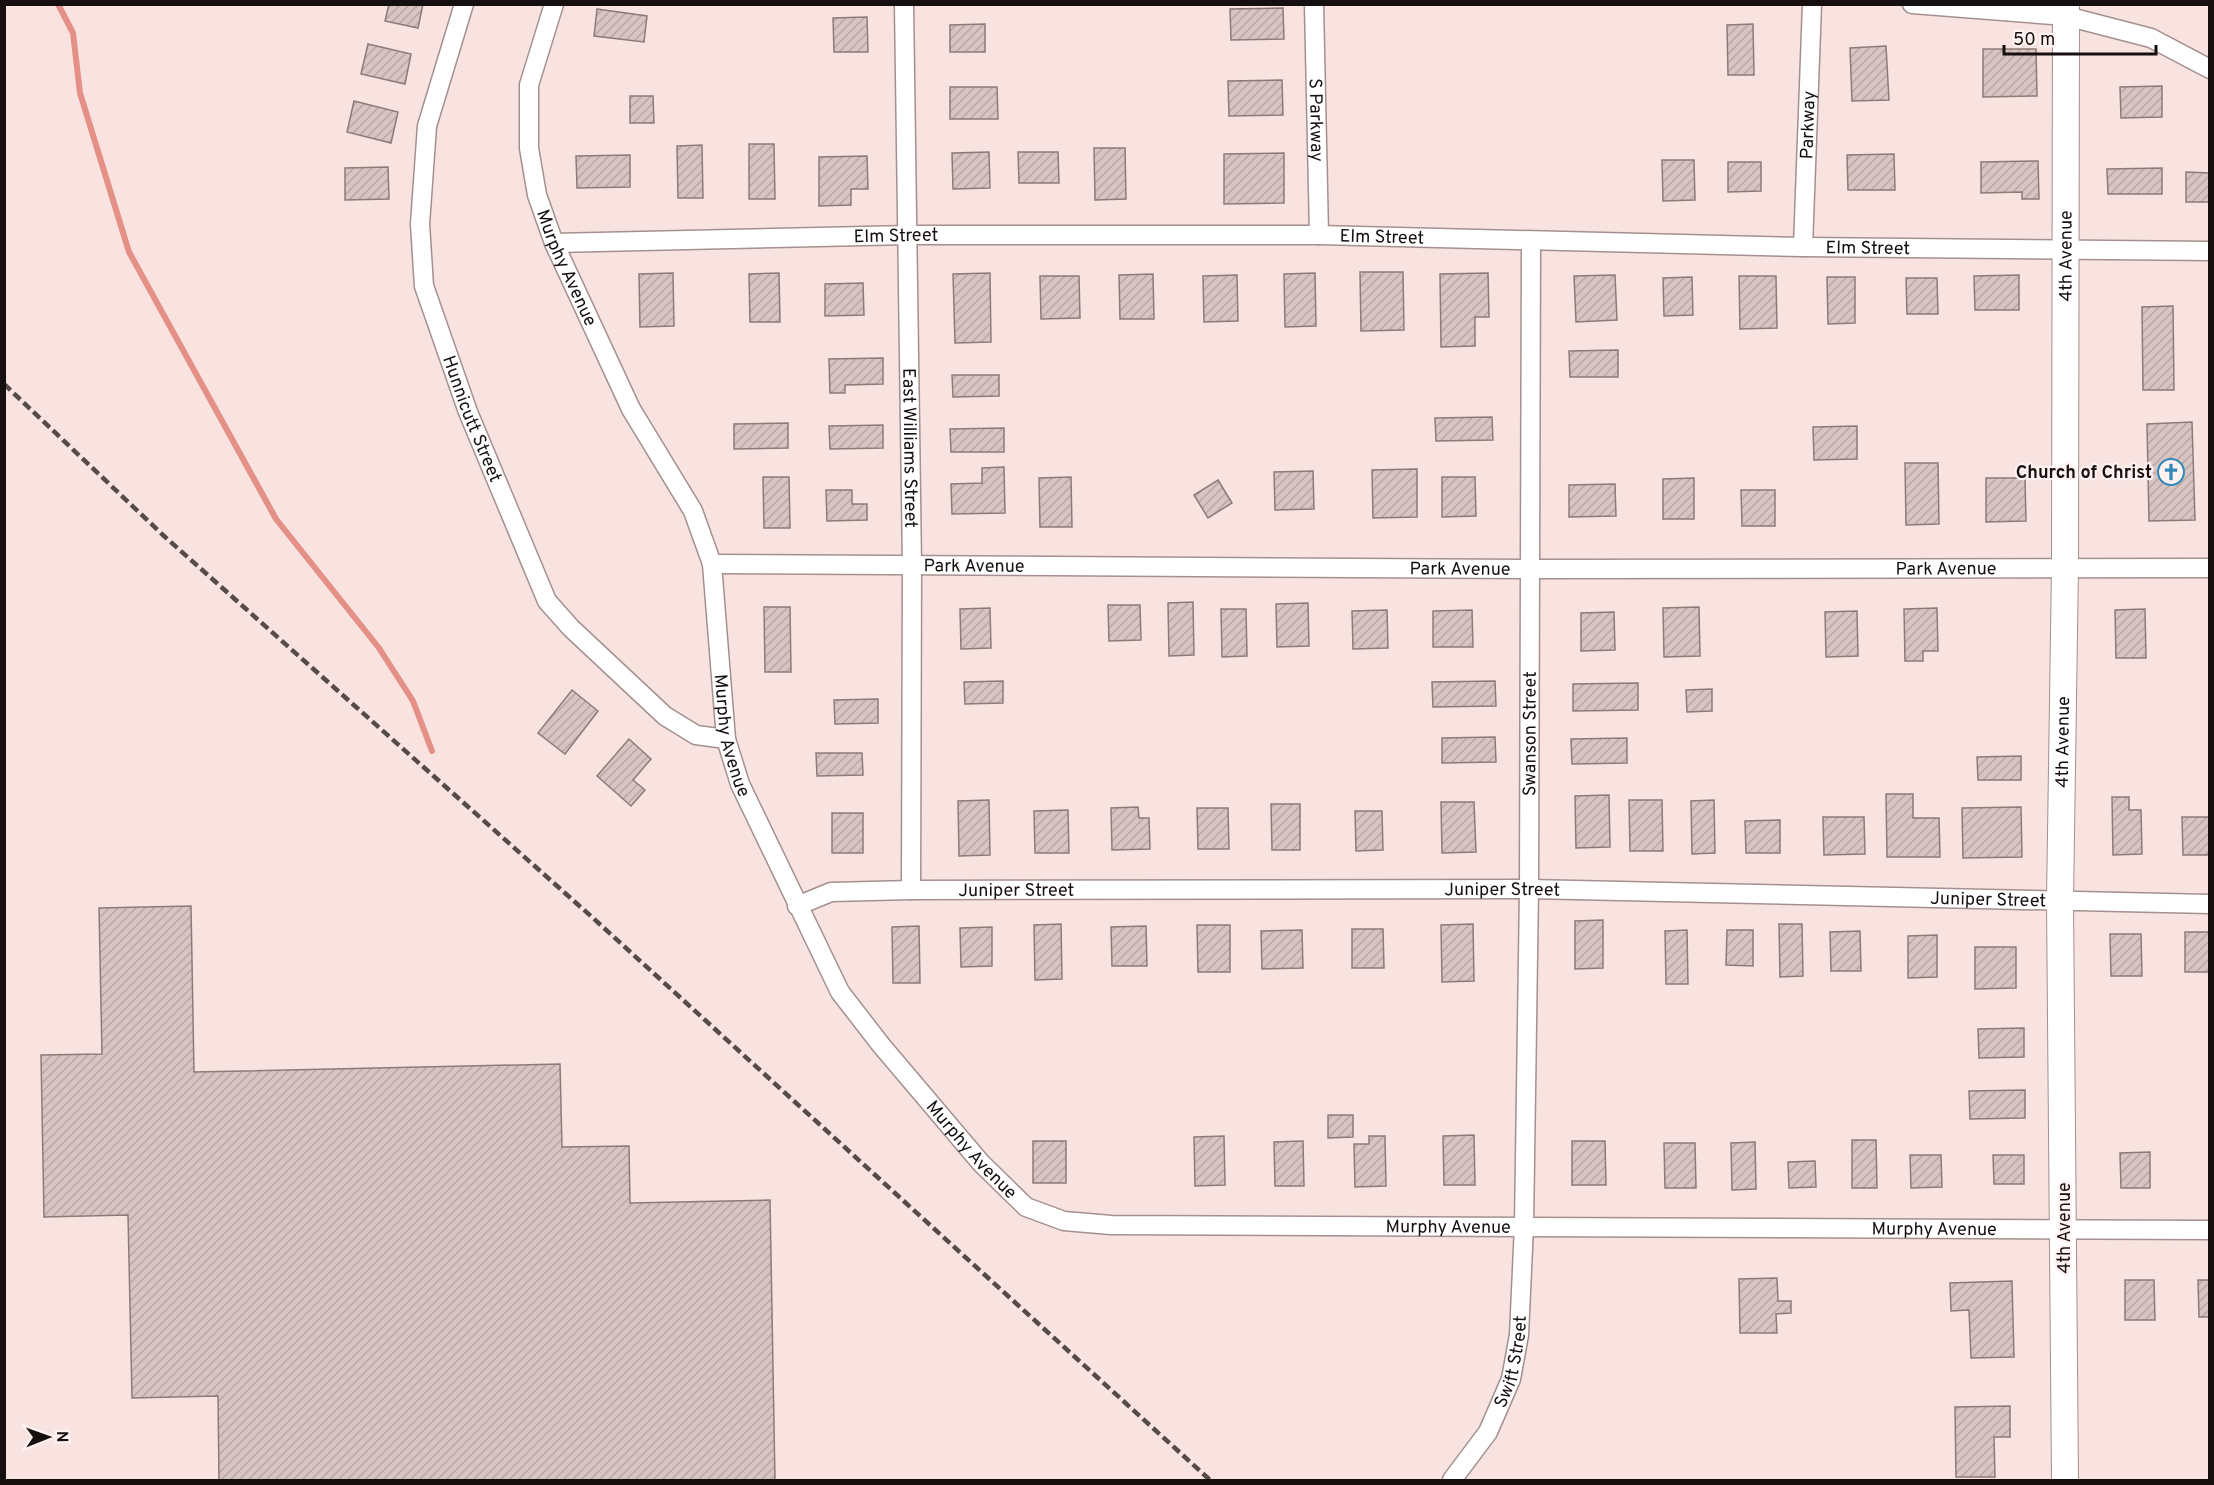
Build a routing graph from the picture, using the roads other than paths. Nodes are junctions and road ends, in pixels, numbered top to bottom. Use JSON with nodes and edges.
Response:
{"nodes":[{"id":1,"x":464,"y":4,"type":"edge"},
{"id":2,"x":554,"y":4,"type":"edge"},
{"id":3,"x":904,"y":4,"type":"edge"},
{"id":4,"x":1314,"y":4,"type":"edge"},
{"id":5,"x":1812,"y":4,"type":"edge"},
{"id":6,"x":1912,"y":4,"type":"edge"},
{"id":7,"x":2066,"y":10,"type":"edge"},
{"id":8,"x":2210,"y":69,"type":"edge"},
{"id":9,"x":909,"y":235,"type":"junction"},
{"id":10,"x":1319,"y":235,"type":"junction"},
{"id":11,"x":1531,"y":242,"type":"junction"},
{"id":12,"x":554,"y":243,"type":"junction"},
{"id":13,"x":1803,"y":247,"type":"junction"},
{"id":14,"x":2065,"y":250,"type":"junction"},
{"id":15,"x":2210,"y":251,"type":"edge"},
{"id":16,"x":712,"y":564,"type":"junction"},
{"id":17,"x":912,"y":566,"type":"junction"},
{"id":18,"x":2065,"y":567,"type":"junction"},
{"id":19,"x":2210,"y":568,"type":"edge"},
{"id":20,"x":1531,"y":569,"type":"junction"},
{"id":21,"x":726,"y":739,"type":"junction"},
{"id":22,"x":1529,"y":889,"type":"junction"},
{"id":23,"x":911,"y":890,"type":"junction"},
{"id":24,"x":2061,"y":901,"type":"junction"},
{"id":25,"x":2210,"y":904,"type":"edge"},
{"id":26,"x":797,"y":906,"type":"junction"},
{"id":27,"x":1524,"y":1226,"type":"junction"},
{"id":28,"x":2064,"y":1230,"type":"junction"},
{"id":29,"x":2210,"y":1230,"type":"edge"},
{"id":30,"x":1452,"y":1480,"type":"edge"},
{"id":31,"x":2065,"y":1480,"type":"edge"}],
"edges":[{"from":1,"to":21,"type":"street","name":"Hunnicutt Street"},
{"from":2,"to":12,"type":"street","name":"Murphy Avenue"},
{"from":3,"to":9,"type":"street","name":"East Williams Street"},
{"from":4,"to":10,"type":"street","name":"S Parkway"},
{"from":5,"to":13,"type":"street","name":"Parkway"},
{"from":6,"to":7,"type":"street"},
{"from":7,"to":8,"type":"street"},
{"from":7,"to":14,"type":"street","name":"4th Avenue"},
{"from":9,"to":10,"type":"street","name":"Elm Street"},
{"from":9,"to":12,"type":"street","name":"Elm Street"},
{"from":9,"to":17,"type":"street","name":"East Williams Street"},
{"from":10,"to":11,"type":"street","name":"Elm Street"},
{"from":11,"to":13,"type":"street","name":"Elm Street"},
{"from":11,"to":20,"type":"street","name":"Swanson Street"},
{"from":12,"to":16,"type":"street","name":"Murphy Avenue"},
{"from":13,"to":14,"type":"street","name":"Elm Street"},
{"from":14,"to":15,"type":"street","name":"Elm Street"},
{"from":14,"to":18,"type":"street","name":"4th Avenue"},
{"from":16,"to":17,"type":"street","name":"Park Avenue"},
{"from":16,"to":21,"type":"street","name":"Murphy Avenue"},
{"from":17,"to":20,"type":"street","name":"Park Avenue"},
{"from":17,"to":23,"type":"street","name":"East Williams Street"},
{"from":18,"to":19,"type":"street","name":"Park Avenue"},
{"from":18,"to":20,"type":"street","name":"Park Avenue"},
{"from":18,"to":24,"type":"street","name":"4th Avenue"},
{"from":20,"to":22,"type":"street","name":"Swanson Street"},
{"from":21,"to":26,"type":"street","name":"Murphy Avenue"},
{"from":22,"to":23,"type":"street","name":"Juniper Street"},
{"from":22,"to":24,"type":"street","name":"Juniper Street"},
{"from":22,"to":27,"type":"street","name":"Swanson Street"},
{"from":23,"to":26,"type":"street","name":"Juniper Street"},
{"from":24,"to":25,"type":"street","name":"Juniper Street"},
{"from":24,"to":28,"type":"street","name":"4th Avenue"},
{"from":26,"to":27,"type":"street","name":"Murphy Avenue"},
{"from":27,"to":28,"type":"street","name":"Murphy Avenue"},
{"from":27,"to":30,"type":"street","name":"Swift Street"},
{"from":28,"to":29,"type":"street","name":"Murphy Avenue"},
{"from":28,"to":31,"type":"street","name":"4th Avenue"}]}
